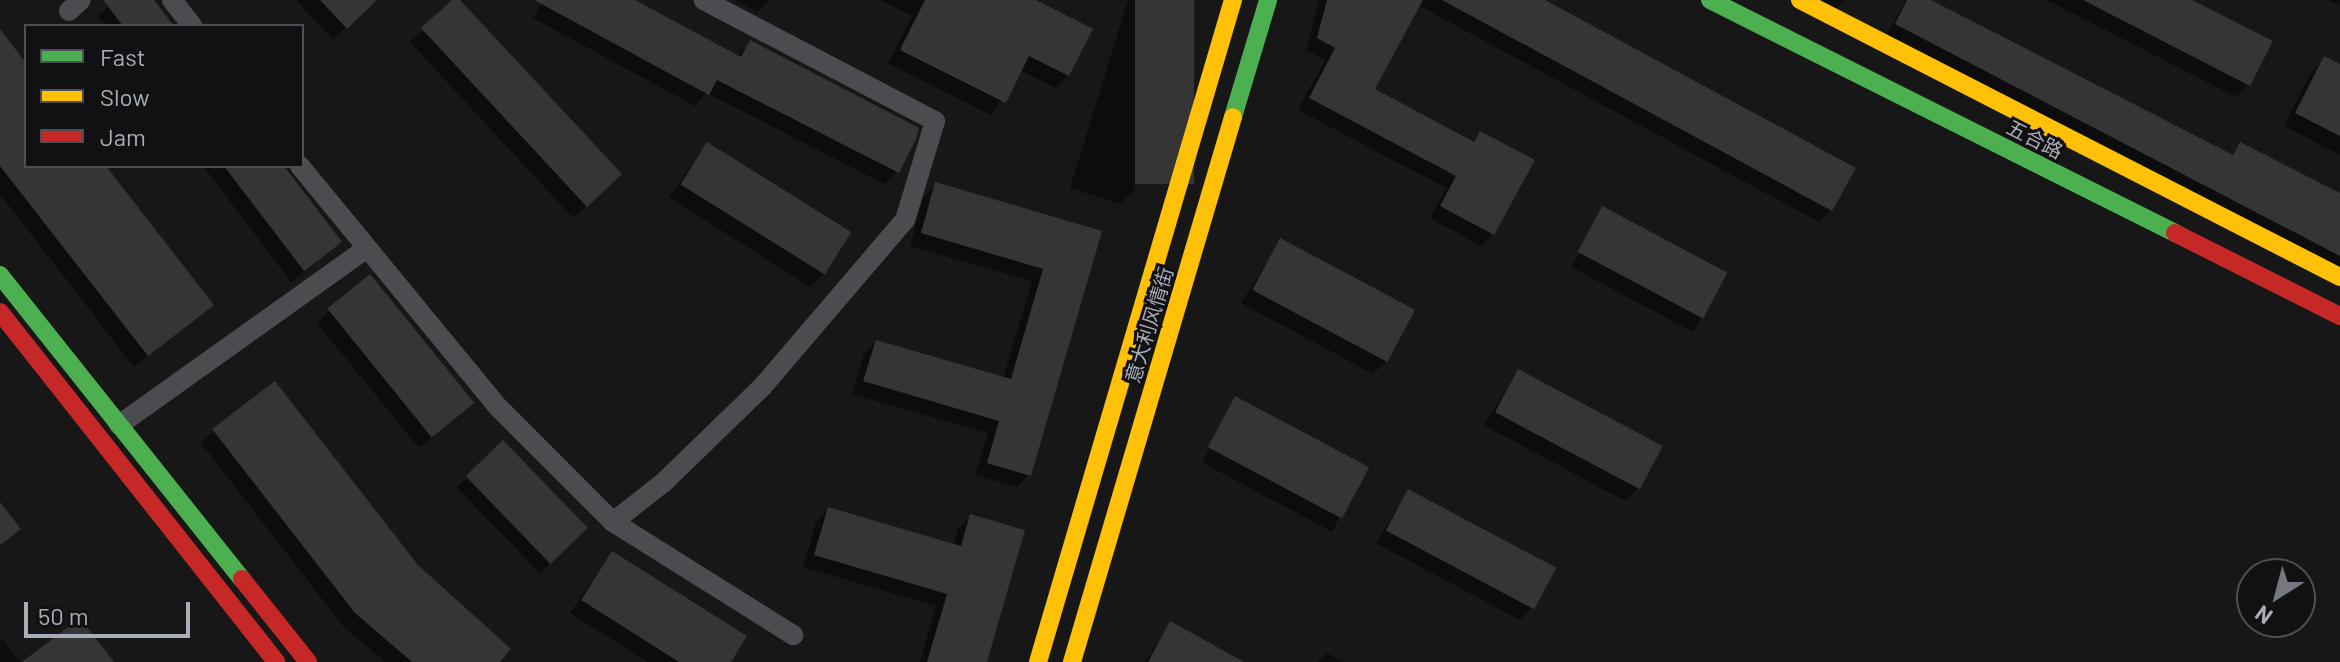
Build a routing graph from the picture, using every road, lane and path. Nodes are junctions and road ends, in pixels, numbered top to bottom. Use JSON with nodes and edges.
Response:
{"nodes":[{"id":1,"x":172,"y":0,"type":"edge"},
{"id":2,"x":704,"y":0,"type":"edge"},
{"id":3,"x":1233,"y":0,"type":"edge"},
{"id":4,"x":1268,"y":0,"type":"edge"},
{"id":5,"x":1710,"y":0,"type":"edge"},
{"id":6,"x":1800,"y":0,"type":"edge"},
{"id":7,"x":190,"y":24,"type":"edge"},
{"id":8,"x":302,"y":168,"type":"edge"},
{"id":9,"x":364,"y":250,"type":"junction"},
{"id":10,"x":0,"y":275,"type":"edge"},
{"id":11,"x":2340,"y":277,"type":"edge"},
{"id":12,"x":0,"y":312,"type":"edge"},
{"id":13,"x":2340,"y":316,"type":"edge"},
{"id":14,"x":119,"y":425,"type":"junction"},
{"id":15,"x":613,"y":522,"type":"junction"},
{"id":16,"x":793,"y":635,"type":"dead end"},
{"id":17,"x":276,"y":662,"type":"edge"},
{"id":18,"x":308,"y":662,"type":"edge"},
{"id":19,"x":1038,"y":662,"type":"edge"},
{"id":20,"x":1072,"y":662,"type":"edge"}],
"edges":[{"from":1,"to":7,"type":"street"},
{"from":2,"to":15,"type":"street"},
{"from":3,"to":19,"type":"street","name":"意大利风情街"},
{"from":4,"to":20,"type":"street","name":"意大利风情街"},
{"from":5,"to":13,"type":"street","name":"五合路"},
{"from":6,"to":11,"type":"street","name":"五合路"},
{"from":8,"to":9,"type":"street"},
{"from":9,"to":14,"type":"street"},
{"from":9,"to":15,"type":"street"},
{"from":10,"to":14,"type":"street"},
{"from":12,"to":17,"type":"street"},
{"from":14,"to":18,"type":"street"},
{"from":15,"to":16,"type":"street"}]}
